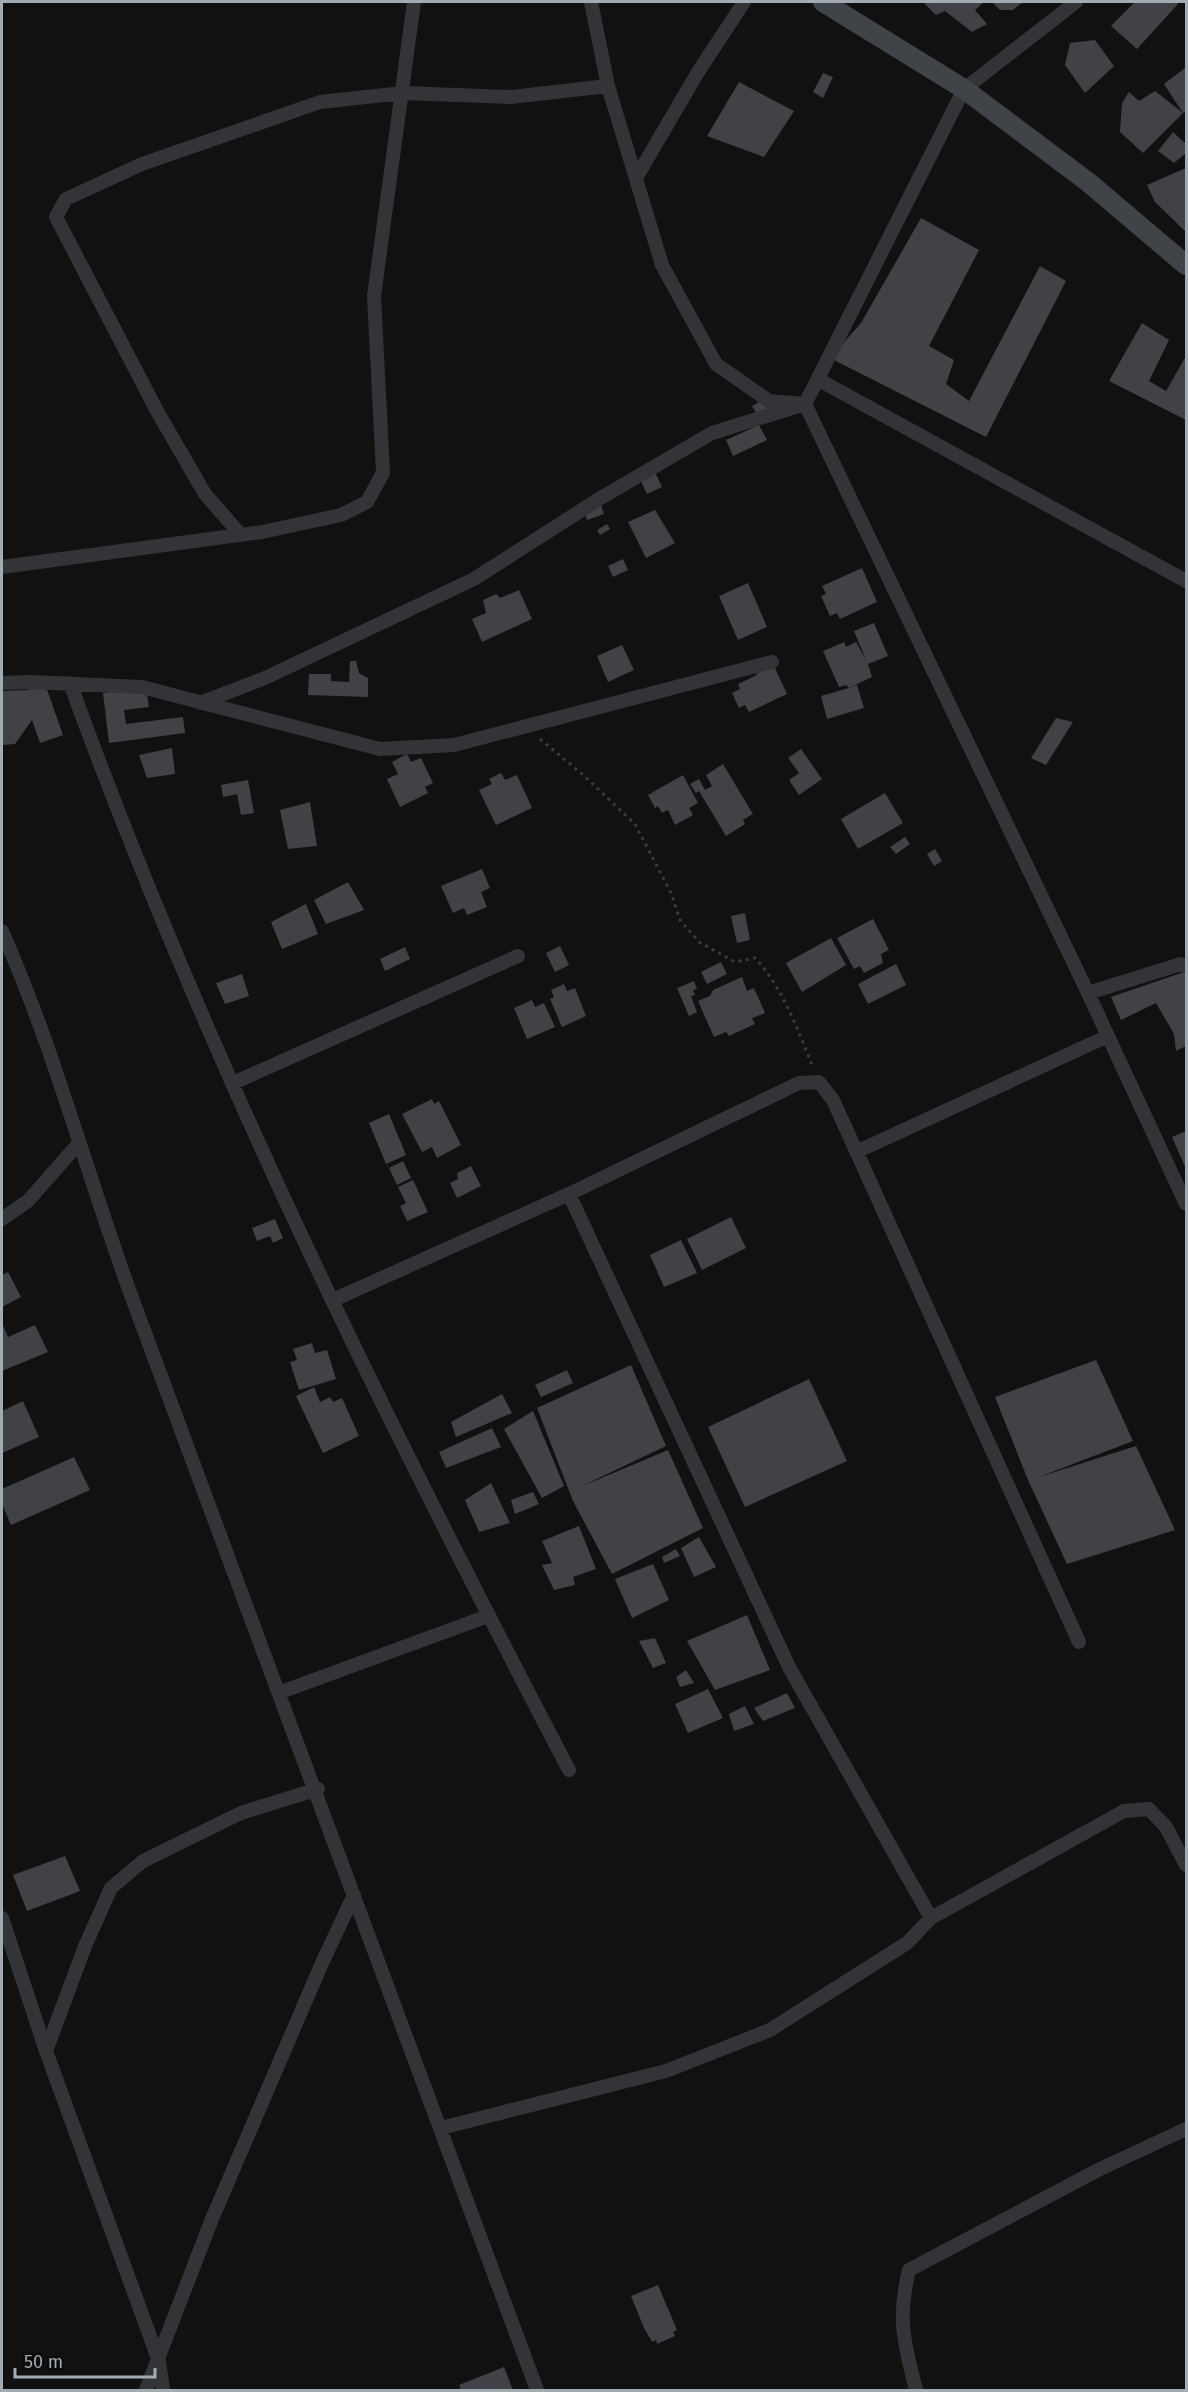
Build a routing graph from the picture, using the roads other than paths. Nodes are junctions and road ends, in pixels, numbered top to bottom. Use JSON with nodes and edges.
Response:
{"nodes":[{"id":1,"x":414,"y":2,"type":"edge"},
{"id":2,"x":591,"y":2,"type":"edge"},
{"id":3,"x":744,"y":2,"type":"edge"},
{"id":4,"x":824,"y":2,"type":"edge"},
{"id":5,"x":1076,"y":2,"type":"edge"},
{"id":6,"x":608,"y":86,"type":"junction"},
{"id":7,"x":964,"y":89,"type":"junction"},
{"id":8,"x":403,"y":93,"type":"junction"},
{"id":9,"x":636,"y":178,"type":"junction"},
{"id":10,"x":1186,"y":265,"type":"edge"},
{"id":11,"x":819,"y":380,"type":"junction"},
{"id":12,"x":806,"y":404,"type":"junction"},
{"id":13,"x":241,"y":535,"type":"junction"},
{"id":14,"x":2,"y":567,"type":"edge"},
{"id":15,"x":1186,"y":581,"type":"edge"},
{"id":16,"x":772,"y":662,"type":"dead end"},
{"id":17,"x":2,"y":683,"type":"edge"},
{"id":18,"x":70,"y":683,"type":"junction"},
{"id":19,"x":200,"y":703,"type":"junction"},
{"id":20,"x":2,"y":931,"type":"edge"},
{"id":21,"x":6,"y":954,"type":"edge"},
{"id":22,"x":518,"y":956,"type":"dead end"},
{"id":23,"x":1186,"y":967,"type":"edge"},
{"id":24,"x":1088,"y":993,"type":"junction"},
{"id":25,"x":1108,"y":1036,"type":"junction"},
{"id":26,"x":233,"y":1083,"type":"junction"},
{"id":27,"x":79,"y":1143,"type":"junction"},
{"id":28,"x":856,"y":1152,"type":"junction"},
{"id":29,"x":568,"y":1194,"type":"junction"},
{"id":30,"x":1186,"y":1204,"type":"edge"},
{"id":31,"x":2,"y":1219,"type":"edge"},
{"id":32,"x":333,"y":1300,"type":"junction"},
{"id":33,"x":488,"y":1616,"type":"junction"},
{"id":34,"x":1078,"y":1642,"type":"dead end"},
{"id":35,"x":281,"y":1692,"type":"junction"},
{"id":36,"x":568,"y":1770,"type":"dead end"},
{"id":37,"x":318,"y":1789,"type":"junction"},
{"id":38,"x":1186,"y":1865,"type":"edge"},
{"id":39,"x":354,"y":1895,"type":"junction"},
{"id":40,"x":2,"y":1918,"type":"edge"},
{"id":41,"x":931,"y":1918,"type":"junction"},
{"id":42,"x":46,"y":2051,"type":"junction"},
{"id":43,"x":441,"y":2128,"type":"junction"},
{"id":44,"x":1186,"y":2129,"type":"edge"},
{"id":45,"x":159,"y":2361,"type":"junction"},
{"id":46,"x":146,"y":2391,"type":"edge"},
{"id":47,"x":163,"y":2391,"type":"edge"},
{"id":48,"x":537,"y":2391,"type":"edge"},
{"id":49,"x":916,"y":2391,"type":"edge"}],
"edges":[{"from":1,"to":8,"type":"street"},
{"from":2,"to":6,"type":"street"},
{"from":3,"to":9,"type":"street"},
{"from":4,"to":7,"type":"main road"},
{"from":5,"to":7,"type":"street"},
{"from":6,"to":8,"type":"street"},
{"from":6,"to":9,"type":"street"},
{"from":7,"to":10,"type":"main road"},
{"from":7,"to":11,"type":"street"},
{"from":8,"to":13,"type":"street"},
{"from":8,"to":13,"type":"street"},
{"from":9,"to":12,"type":"street"},
{"from":11,"to":12,"type":"street"},
{"from":11,"to":15,"type":"street"},
{"from":12,"to":19,"type":"street"},
{"from":12,"to":24,"type":"street"},
{"from":13,"to":14,"type":"street"},
{"from":16,"to":19,"type":"street"},
{"from":17,"to":18,"type":"street"},
{"from":18,"to":19,"type":"street"},
{"from":18,"to":26,"type":"street"},
{"from":20,"to":21,"type":"street"},
{"from":21,"to":27,"type":"street"},
{"from":22,"to":26,"type":"street"},
{"from":23,"to":24,"type":"street"},
{"from":24,"to":25,"type":"street"},
{"from":25,"to":28,"type":"street"},
{"from":25,"to":30,"type":"street"},
{"from":26,"to":32,"type":"street"},
{"from":27,"to":31,"type":"street"},
{"from":27,"to":35,"type":"street"},
{"from":28,"to":29,"type":"street"},
{"from":28,"to":34,"type":"street"},
{"from":29,"to":32,"type":"street"},
{"from":29,"to":41,"type":"street"},
{"from":32,"to":33,"type":"street"},
{"from":33,"to":35,"type":"street"},
{"from":33,"to":36,"type":"street"},
{"from":35,"to":37,"type":"street"},
{"from":37,"to":39,"type":"street"},
{"from":37,"to":42,"type":"street"},
{"from":38,"to":41,"type":"street"},
{"from":39,"to":43,"type":"street"},
{"from":39,"to":45,"type":"street"},
{"from":40,"to":42,"type":"street"},
{"from":41,"to":43,"type":"street"},
{"from":42,"to":45,"type":"street"},
{"from":43,"to":48,"type":"street"},
{"from":44,"to":49,"type":"street"},
{"from":45,"to":46,"type":"street"},
{"from":45,"to":47,"type":"street"}]}
